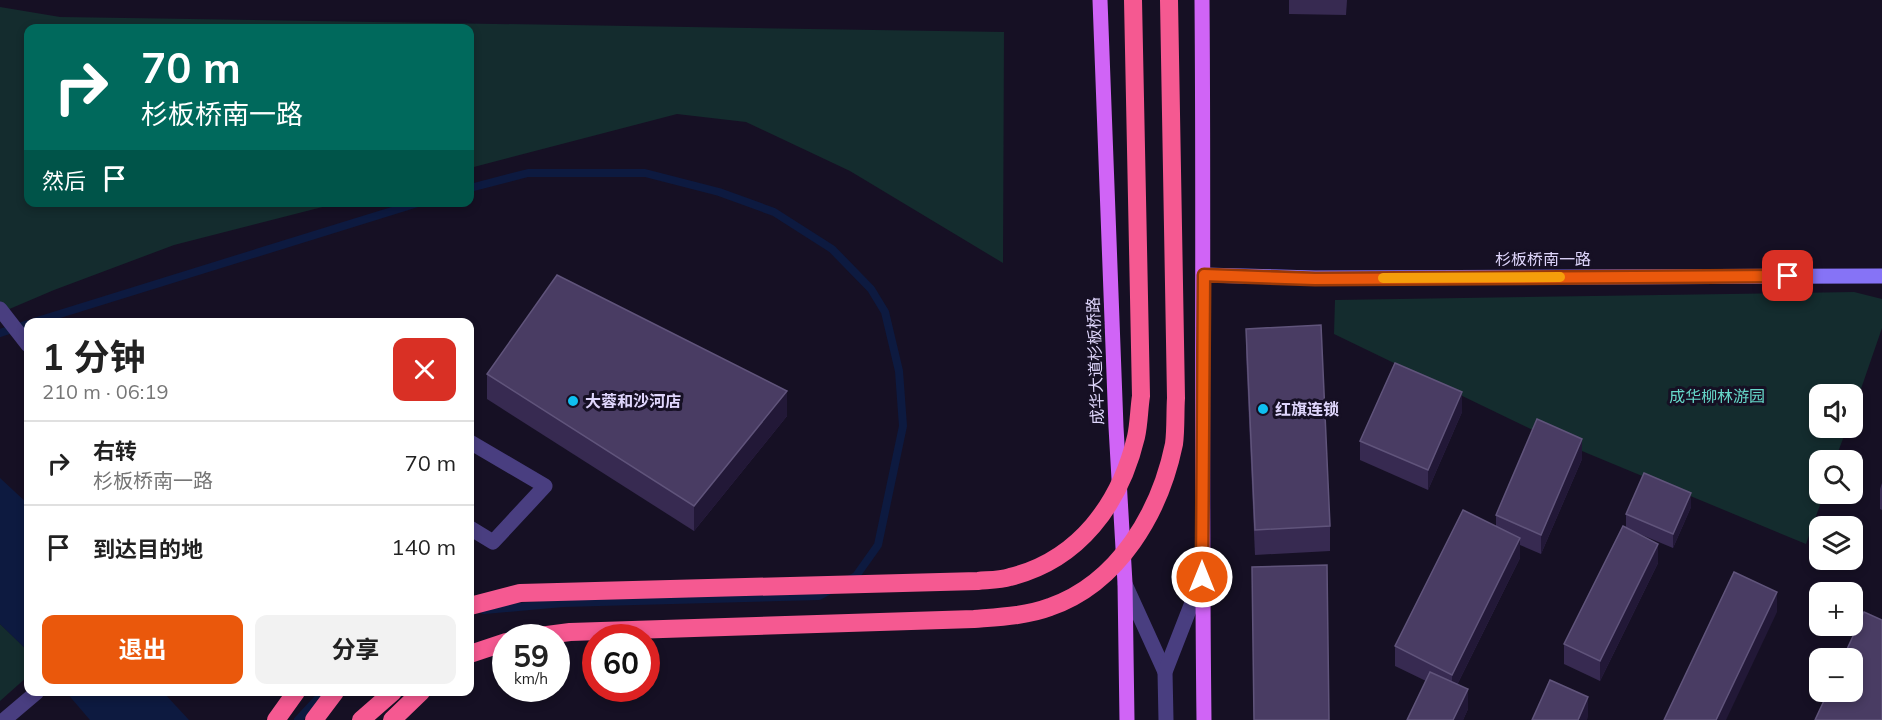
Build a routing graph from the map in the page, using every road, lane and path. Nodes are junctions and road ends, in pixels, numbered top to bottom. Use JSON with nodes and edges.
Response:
{"nodes":[{"id":1,"x":1100,"y":0,"type":"edge"},
{"id":2,"x":1133,"y":0,"type":"edge"},
{"id":3,"x":1169,"y":0,"type":"edge"},
{"id":4,"x":1202,"y":0,"type":"edge"},
{"id":5,"x":1204,"y":275,"type":"junction"},
{"id":6,"x":1882,"y":276,"type":"edge"},
{"id":7,"x":0,"y":309,"type":"edge"},
{"id":8,"x":24,"y":340,"type":"edge"},
{"id":9,"x":474,"y":444,"type":"edge"},
{"id":10,"x":474,"y":530,"type":"edge"},
{"id":11,"x":1202,"y":577,"type":"junction"},
{"id":12,"x":1125,"y":583,"type":"junction"},
{"id":13,"x":474,"y":605,"type":"edge"},
{"id":14,"x":570,"y":632,"type":"edge"},
{"id":15,"x":492,"y":647,"type":"edge"},
{"id":16,"x":474,"y":653,"type":"edge"},
{"id":17,"x":1165,"y":672,"type":"junction"},
{"id":18,"x":32,"y":696,"type":"edge"},
{"id":19,"x":293,"y":696,"type":"edge"},
{"id":20,"x":332,"y":696,"type":"edge"},
{"id":21,"x":388,"y":696,"type":"edge"},
{"id":22,"x":418,"y":696,"type":"edge"},
{"id":23,"x":4,"y":720,"type":"edge"},
{"id":24,"x":276,"y":720,"type":"edge"},
{"id":25,"x":314,"y":720,"type":"edge"},
{"id":26,"x":361,"y":720,"type":"edge"},
{"id":27,"x":392,"y":720,"type":"edge"},
{"id":28,"x":1127,"y":720,"type":"edge"},
{"id":29,"x":1166,"y":720,"type":"edge"},
{"id":30,"x":1204,"y":720,"type":"edge"}],
"edges":[{"from":1,"to":12,"type":"main road","name":"成华大道杉板桥路"},
{"from":2,"to":13,"type":"highway","bridge":true},
{"from":3,"to":14,"type":"highway","bridge":true},
{"from":4,"to":5,"type":"main road"},
{"from":5,"to":6,"type":"street","name":"杉板桥南一路"},
{"from":5,"to":11,"type":"main road"},
{"from":7,"to":8,"type":"street"},
{"from":9,"to":10,"type":"street"},
{"from":11,"to":17,"type":"street"},
{"from":11,"to":30,"type":"main road"},
{"from":12,"to":17,"type":"street"},
{"from":12,"to":28,"type":"main road","name":"成华大道杉板桥路"},
{"from":15,"to":16,"type":"highway"},
{"from":17,"to":29,"type":"street"},
{"from":18,"to":23,"type":"street"},
{"from":19,"to":24,"type":"highway"},
{"from":20,"to":25,"type":"highway"},
{"from":21,"to":26,"type":"highway"},
{"from":22,"to":27,"type":"highway"}]}
